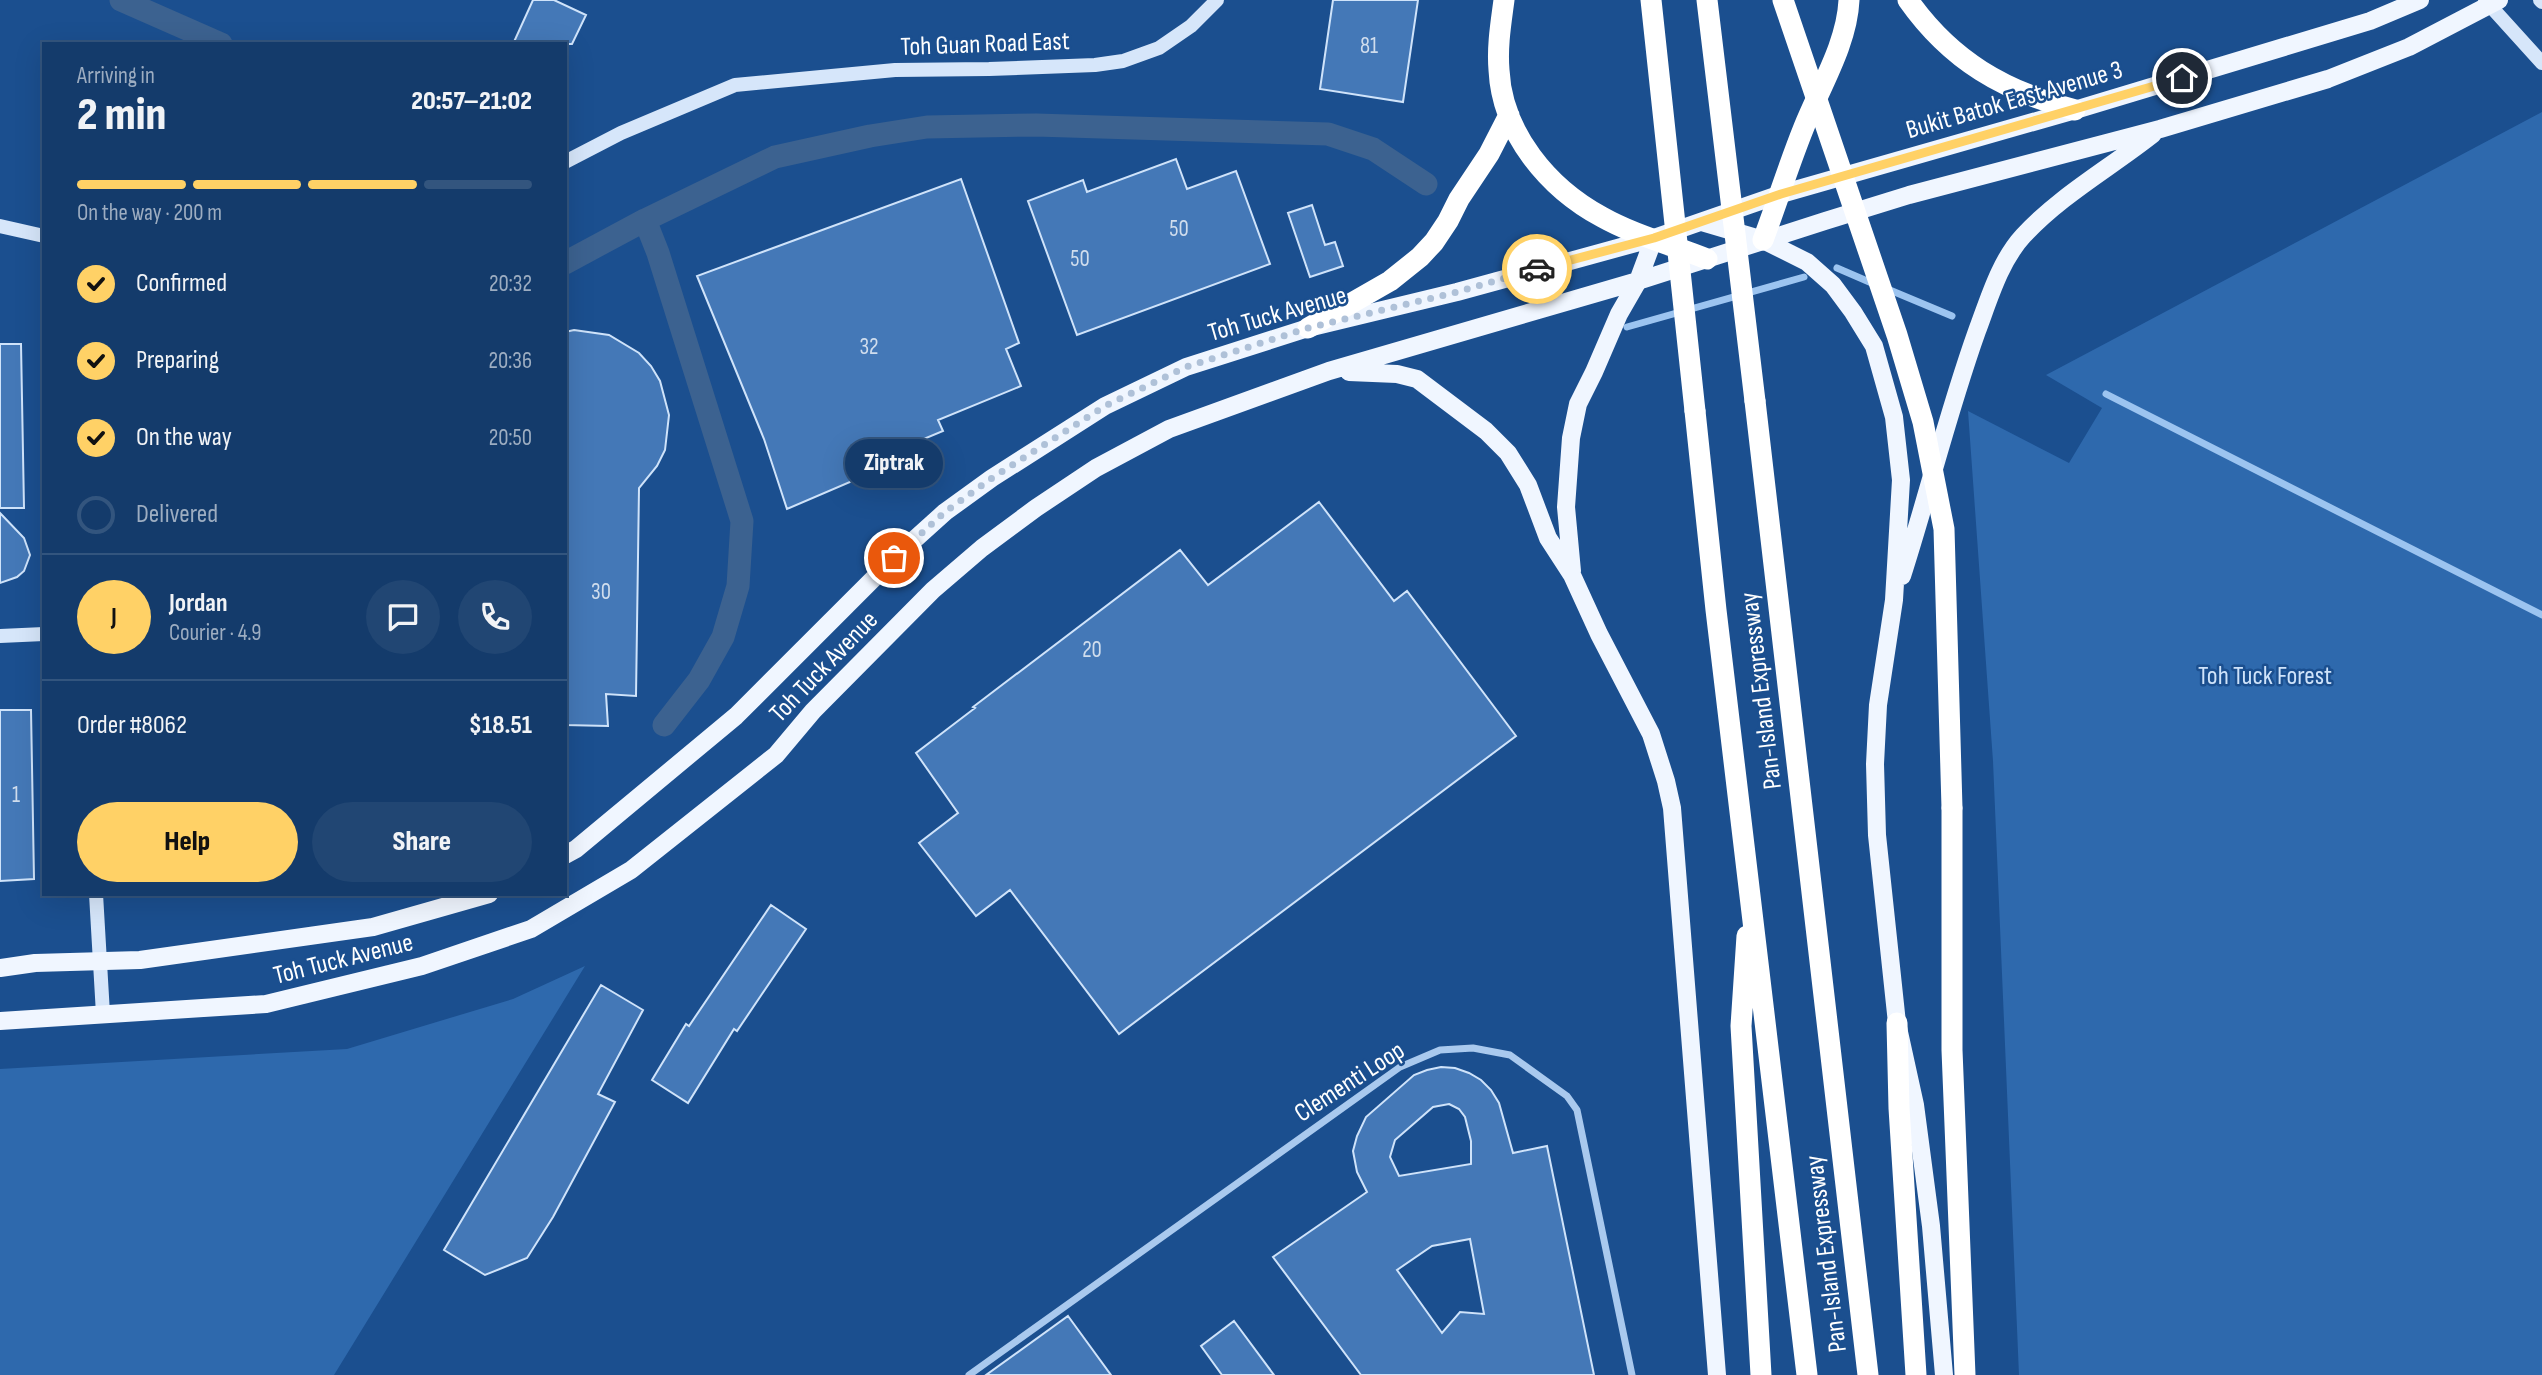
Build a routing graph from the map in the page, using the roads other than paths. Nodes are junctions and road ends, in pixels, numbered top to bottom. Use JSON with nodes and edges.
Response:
{"nodes":[{"id":1,"x":1217,"y":0,"type":"edge"},
{"id":2,"x":1504,"y":0,"type":"edge"},
{"id":3,"x":1651,"y":0,"type":"edge"},
{"id":4,"x":1707,"y":0,"type":"edge"},
{"id":5,"x":1783,"y":0,"type":"edge"},
{"id":6,"x":1850,"y":0,"type":"edge"},
{"id":7,"x":1908,"y":0,"type":"edge"},
{"id":8,"x":2420,"y":0,"type":"edge"},
{"id":9,"x":2491,"y":2,"type":"edge"},
{"id":10,"x":2542,"y":63,"type":"edge"},
{"id":11,"x":2075,"y":110,"type":"junction"},
{"id":12,"x":1509,"y":115,"type":"junction"},
{"id":13,"x":2160,"y":129,"type":"junction"},
{"id":14,"x":567,"y":161,"type":"edge"},
{"id":15,"x":1781,"y":194,"type":"junction"},
{"id":16,"x":1702,"y":222,"type":"junction"},
{"id":17,"x":0,"y":226,"type":"edge"},
{"id":18,"x":42,"y":236,"type":"edge"},
{"id":19,"x":1654,"y":238,"type":"junction"},
{"id":20,"x":1763,"y":240,"type":"junction"},
{"id":21,"x":1707,"y":259,"type":"junction"},
{"id":22,"x":1638,"y":281,"type":"junction"},
{"id":23,"x":1308,"y":328,"type":"junction"},
{"id":24,"x":1329,"y":371,"type":"junction"},
{"id":25,"x":1572,"y":575,"type":"junction"},
{"id":26,"x":1894,"y":600,"type":"junction"},
{"id":27,"x":42,"y":634,"type":"edge"},
{"id":28,"x":0,"y":636,"type":"edge"},
{"id":29,"x":567,"y":854,"type":"edge"},
{"id":30,"x":96,"y":896,"type":"edge"},
{"id":31,"x":482,"y":896,"type":"edge"},
{"id":32,"x":1752,"y":906,"type":"junction"},
{"id":33,"x":100,"y":961,"type":"junction"},
{"id":34,"x":0,"y":968,"type":"edge"},
{"id":35,"x":103,"y":1014,"type":"junction"},
{"id":36,"x":0,"y":1021,"type":"edge"},
{"id":37,"x":1897,"y":1023,"type":"junction"},
{"id":38,"x":969,"y":1375,"type":"edge"},
{"id":39,"x":1632,"y":1375,"type":"edge"},
{"id":40,"x":1717,"y":1375,"type":"edge"},
{"id":41,"x":1761,"y":1375,"type":"edge"},
{"id":42,"x":1807,"y":1375,"type":"edge"},
{"id":43,"x":1868,"y":1375,"type":"edge"},
{"id":44,"x":1916,"y":1375,"type":"edge"},
{"id":45,"x":1944,"y":1375,"type":"edge"},
{"id":46,"x":1965,"y":1375,"type":"edge"}],
"edges":[{"from":1,"to":14,"type":"street","name":"Toh Guan Road East"},
{"from":2,"to":12,"type":"highway"},
{"from":3,"to":32,"type":"highway","name":"Pan-Island Expressway","bridge":true},
{"from":4,"to":43,"type":"highway","name":"Pan-Island Expressway","bridge":true},
{"from":5,"to":46,"type":"highway","bridge":true},
{"from":6,"to":15,"type":"highway"},
{"from":7,"to":11,"type":"highway"},
{"from":8,"to":11,"type":"main road","name":"Bukit Batok East Avenue 3"},
{"from":9,"to":10,"type":"street"},
{"from":9,"to":13,"type":"main road"},
{"from":11,"to":15,"type":"main road","name":"Bukit Batok East Avenue 3"},
{"from":12,"to":19,"type":"highway"},
{"from":12,"to":23,"type":"highway"},
{"from":13,"to":20,"type":"main road"},
{"from":13,"to":26,"type":"main road"},
{"from":15,"to":16,"type":"main road","name":"Bukit Batok East Avenue 3"},
{"from":15,"to":20,"type":"highway"},
{"from":16,"to":19,"type":"main road","name":"Toh Tuck Avenue"},
{"from":16,"to":20,"type":"main road"},
{"from":17,"to":18,"type":"street"},
{"from":19,"to":21,"type":"highway"},
{"from":19,"to":22,"type":"main road"},
{"from":19,"to":23,"type":"main road","name":"Toh Tuck Avenue"},
{"from":20,"to":21,"type":"main road"},
{"from":20,"to":26,"type":"main road"},
{"from":21,"to":22,"type":"main road","name":"Toh Tuck Avenue"},
{"from":22,"to":24,"type":"main road","name":"Toh Tuck Avenue"},
{"from":22,"to":25,"type":"main road"},
{"from":23,"to":29,"type":"main road","name":"Toh Tuck Avenue"},
{"from":24,"to":25,"type":"main road"},
{"from":24,"to":35,"type":"main road","name":"Toh Tuck Avenue"},
{"from":25,"to":40,"type":"main road"},
{"from":26,"to":37,"type":"main road"},
{"from":27,"to":28,"type":"street"},
{"from":30,"to":33,"type":"street"},
{"from":31,"to":33,"type":"main road","name":"Toh Tuck Avenue"},
{"from":32,"to":41,"type":"highway"},
{"from":32,"to":42,"type":"highway","name":"Pan-Island Expressway"},
{"from":33,"to":34,"type":"main road","name":"Toh Tuck Avenue"},
{"from":33,"to":35,"type":"street"},
{"from":35,"to":36,"type":"main road","name":"Toh Tuck Avenue"},
{"from":37,"to":44,"type":"highway"},
{"from":37,"to":45,"type":"main road"},
{"from":38,"to":39,"type":"street","name":"Clementi Loop"}]}
